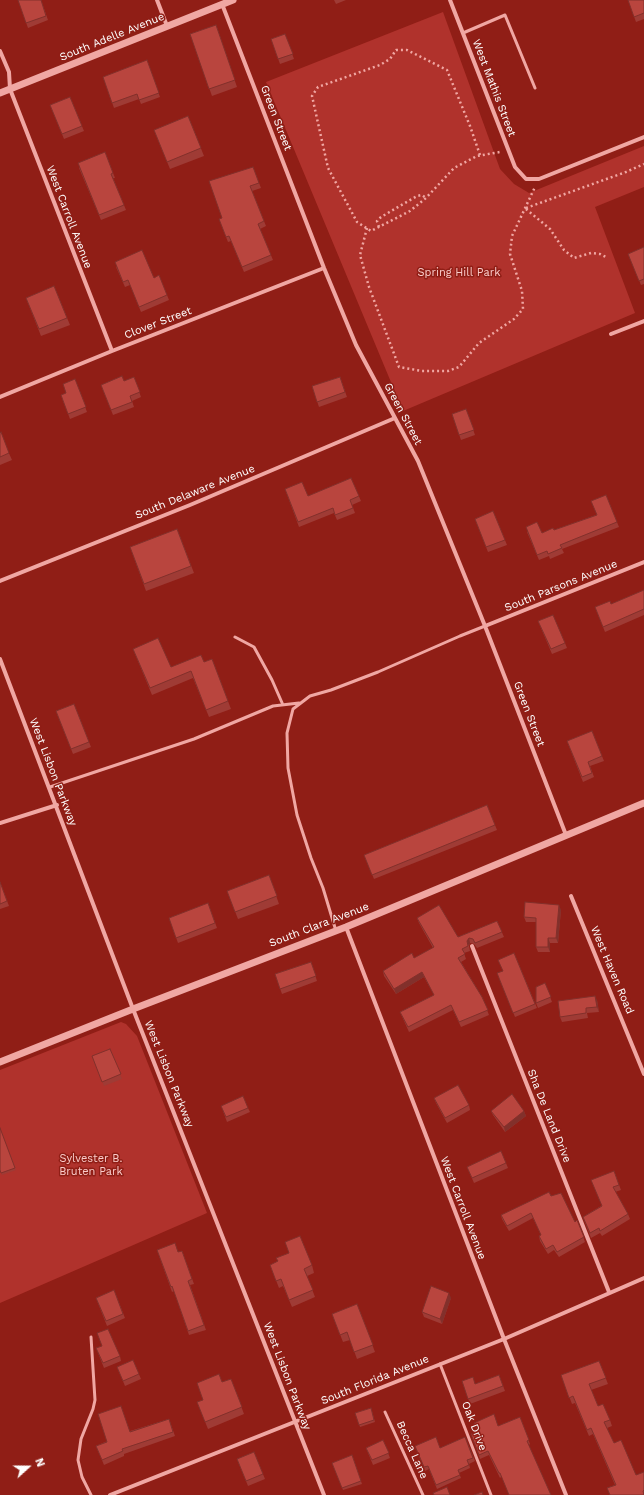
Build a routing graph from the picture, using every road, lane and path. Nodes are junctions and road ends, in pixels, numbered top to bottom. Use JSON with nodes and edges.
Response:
{"nodes":[{"id":1,"x":157,"y":0,"type":"edge"},
{"id":2,"x":232,"y":0,"type":"edge"},
{"id":3,"x":450,"y":0,"type":"edge"},
{"id":4,"x":222,"y":4,"type":"junction"},
{"id":5,"x":168,"y":27,"type":"junction"},
{"id":6,"x":463,"y":33,"type":"junction"},
{"id":7,"x":0,"y":51,"type":"edge"},
{"id":8,"x":535,"y":88,"type":"dead end"},
{"id":9,"x":10,"y":89,"type":"junction"},
{"id":10,"x":0,"y":93,"type":"edge"},
{"id":11,"x":644,"y":137,"type":"edge"},
{"id":12,"x":508,"y":151,"type":"junction"},
{"id":13,"x":480,"y":155,"type":"junction"},
{"id":14,"x":644,"y":164,"type":"edge"},
{"id":15,"x":539,"y":179,"type":"junction"},
{"id":16,"x":426,"y":198,"type":"junction"},
{"id":17,"x":525,"y":208,"type":"junction"},
{"id":18,"x":379,"y":227,"type":"junction"},
{"id":19,"x":367,"y":228,"type":"junction"},
{"id":20,"x":608,"y":258,"type":"dead end"},
{"id":21,"x":324,"y":268,"type":"junction"},
{"id":22,"x":644,"y":321,"type":"edge"},
{"id":23,"x":611,"y":334,"type":"dead end"},
{"id":24,"x":112,"y":351,"type":"junction"},
{"id":25,"x":0,"y":398,"type":"edge"},
{"id":26,"x":395,"y":418,"type":"junction"},
{"id":27,"x":644,"y":562,"type":"edge"},
{"id":28,"x":0,"y":580,"type":"edge"},
{"id":29,"x":485,"y":626,"type":"junction"},
{"id":30,"x":235,"y":637,"type":"dead end"},
{"id":31,"x":0,"y":659,"type":"edge"},
{"id":32,"x":301,"y":703,"type":"junction"},
{"id":33,"x":283,"y":705,"type":"junction"},
{"id":34,"x":50,"y":787,"type":"junction"},
{"id":35,"x":644,"y":803,"type":"edge"},
{"id":36,"x":57,"y":805,"type":"junction"},
{"id":37,"x":0,"y":824,"type":"edge"},
{"id":38,"x":566,"y":834,"type":"junction"},
{"id":39,"x":571,"y":896,"type":"dead end"},
{"id":40,"x":346,"y":927,"type":"junction"},
{"id":41,"x":336,"y":931,"type":"junction"},
{"id":42,"x":472,"y":946,"type":"edge"},
{"id":43,"x":133,"y":1008,"type":"junction"},
{"id":44,"x":0,"y":1062,"type":"edge"},
{"id":45,"x":644,"y":1074,"type":"edge"},
{"id":46,"x":644,"y":1278,"type":"edge"},
{"id":47,"x":609,"y":1292,"type":"junction"},
{"id":48,"x":91,"y":1337,"type":"dead end"},
{"id":49,"x":504,"y":1339,"type":"junction"},
{"id":50,"x":440,"y":1364,"type":"junction"},
{"id":51,"x":385,"y":1412,"type":"dead end"},
{"id":52,"x":296,"y":1421,"type":"junction"},
{"id":53,"x":91,"y":1495,"type":"edge"},
{"id":54,"x":110,"y":1495,"type":"edge"},
{"id":55,"x":324,"y":1495,"type":"edge"},
{"id":56,"x":423,"y":1495,"type":"edge"},
{"id":57,"x":491,"y":1495,"type":"edge"},
{"id":58,"x":566,"y":1495,"type":"edge"}],
"edges":[{"from":1,"to":5,"type":"street"},
{"from":2,"to":4,"type":"street","name":"South Adelle Avenue"},
{"from":3,"to":6,"type":"street","name":"West Mathis Street"},
{"from":4,"to":5,"type":"street","name":"South Adelle Avenue"},
{"from":4,"to":21,"type":"street","name":"Green Street"},
{"from":5,"to":9,"type":"street","name":"South Adelle Avenue"},
{"from":6,"to":8,"type":"lane"},
{"from":6,"to":12,"type":"street","name":"West Mathis Street"},
{"from":7,"to":9,"type":"street","name":"West Carroll Avenue"},
{"from":9,"to":10,"type":"street","name":"South Adelle Avenue"},
{"from":9,"to":24,"type":"street","name":"West Carroll Avenue"},
{"from":11,"to":15,"type":"street"},
{"from":12,"to":13,"type":"path"},
{"from":12,"to":15,"type":"street","name":"West Mathis Street"},
{"from":13,"to":16,"type":"path"},
{"from":13,"to":19,"type":"path"},
{"from":14,"to":17,"type":"path"},
{"from":15,"to":17,"type":"path"},
{"from":16,"to":18,"type":"path"},
{"from":16,"to":18,"type":"path"},
{"from":17,"to":19,"type":"path"},
{"from":17,"to":20,"type":"path"},
{"from":18,"to":19,"type":"path"},
{"from":21,"to":24,"type":"street","name":"Clover Street"},
{"from":21,"to":26,"type":"street","name":"Green Street"},
{"from":22,"to":23,"type":"street"},
{"from":24,"to":25,"type":"street","name":"Clover Street"},
{"from":26,"to":28,"type":"street","name":"South Delaware Avenue"},
{"from":26,"to":29,"type":"street","name":"Green Street"},
{"from":27,"to":29,"type":"street","name":"South Parsons Avenue"},
{"from":29,"to":32,"type":"lane"},
{"from":29,"to":38,"type":"street","name":"Green Street"},
{"from":30,"to":33,"type":"lane"},
{"from":31,"to":34,"type":"street","name":"West Lisbon Parkway"},
{"from":32,"to":33,"type":"lane"},
{"from":32,"to":41,"type":"lane"},
{"from":33,"to":34,"type":"lane"},
{"from":34,"to":36,"type":"street","name":"West Lisbon Parkway"},
{"from":35,"to":38,"type":"street","name":"South Clara Avenue"},
{"from":36,"to":37,"type":"street"},
{"from":36,"to":43,"type":"street","name":"West Lisbon Parkway"},
{"from":38,"to":40,"type":"street","name":"South Clara Avenue"},
{"from":39,"to":45,"type":"street","name":"West Haven Road"},
{"from":40,"to":41,"type":"street","name":"South Clara Avenue"},
{"from":40,"to":49,"type":"street","name":"West Carroll Avenue"},
{"from":41,"to":43,"type":"street","name":"South Clara Avenue"},
{"from":42,"to":47,"type":"street","name":"Sha De Land Drive"},
{"from":43,"to":44,"type":"street","name":"South Clara Avenue"},
{"from":43,"to":52,"type":"street","name":"West Lisbon Parkway"},
{"from":46,"to":47,"type":"street","name":"South Florida Avenue"},
{"from":47,"to":49,"type":"street","name":"South Florida Avenue"},
{"from":48,"to":53,"type":"lane"},
{"from":49,"to":50,"type":"street","name":"South Florida Avenue"},
{"from":49,"to":58,"type":"street","name":"West Carroll Avenue"},
{"from":50,"to":52,"type":"street","name":"South Florida Avenue"},
{"from":50,"to":57,"type":"lane","name":"Oak Drive"},
{"from":51,"to":56,"type":"lane","name":"Becca Lane"},
{"from":52,"to":54,"type":"street","name":"South Florida Avenue"},
{"from":52,"to":55,"type":"street","name":"West Lisbon Parkway"}]}
